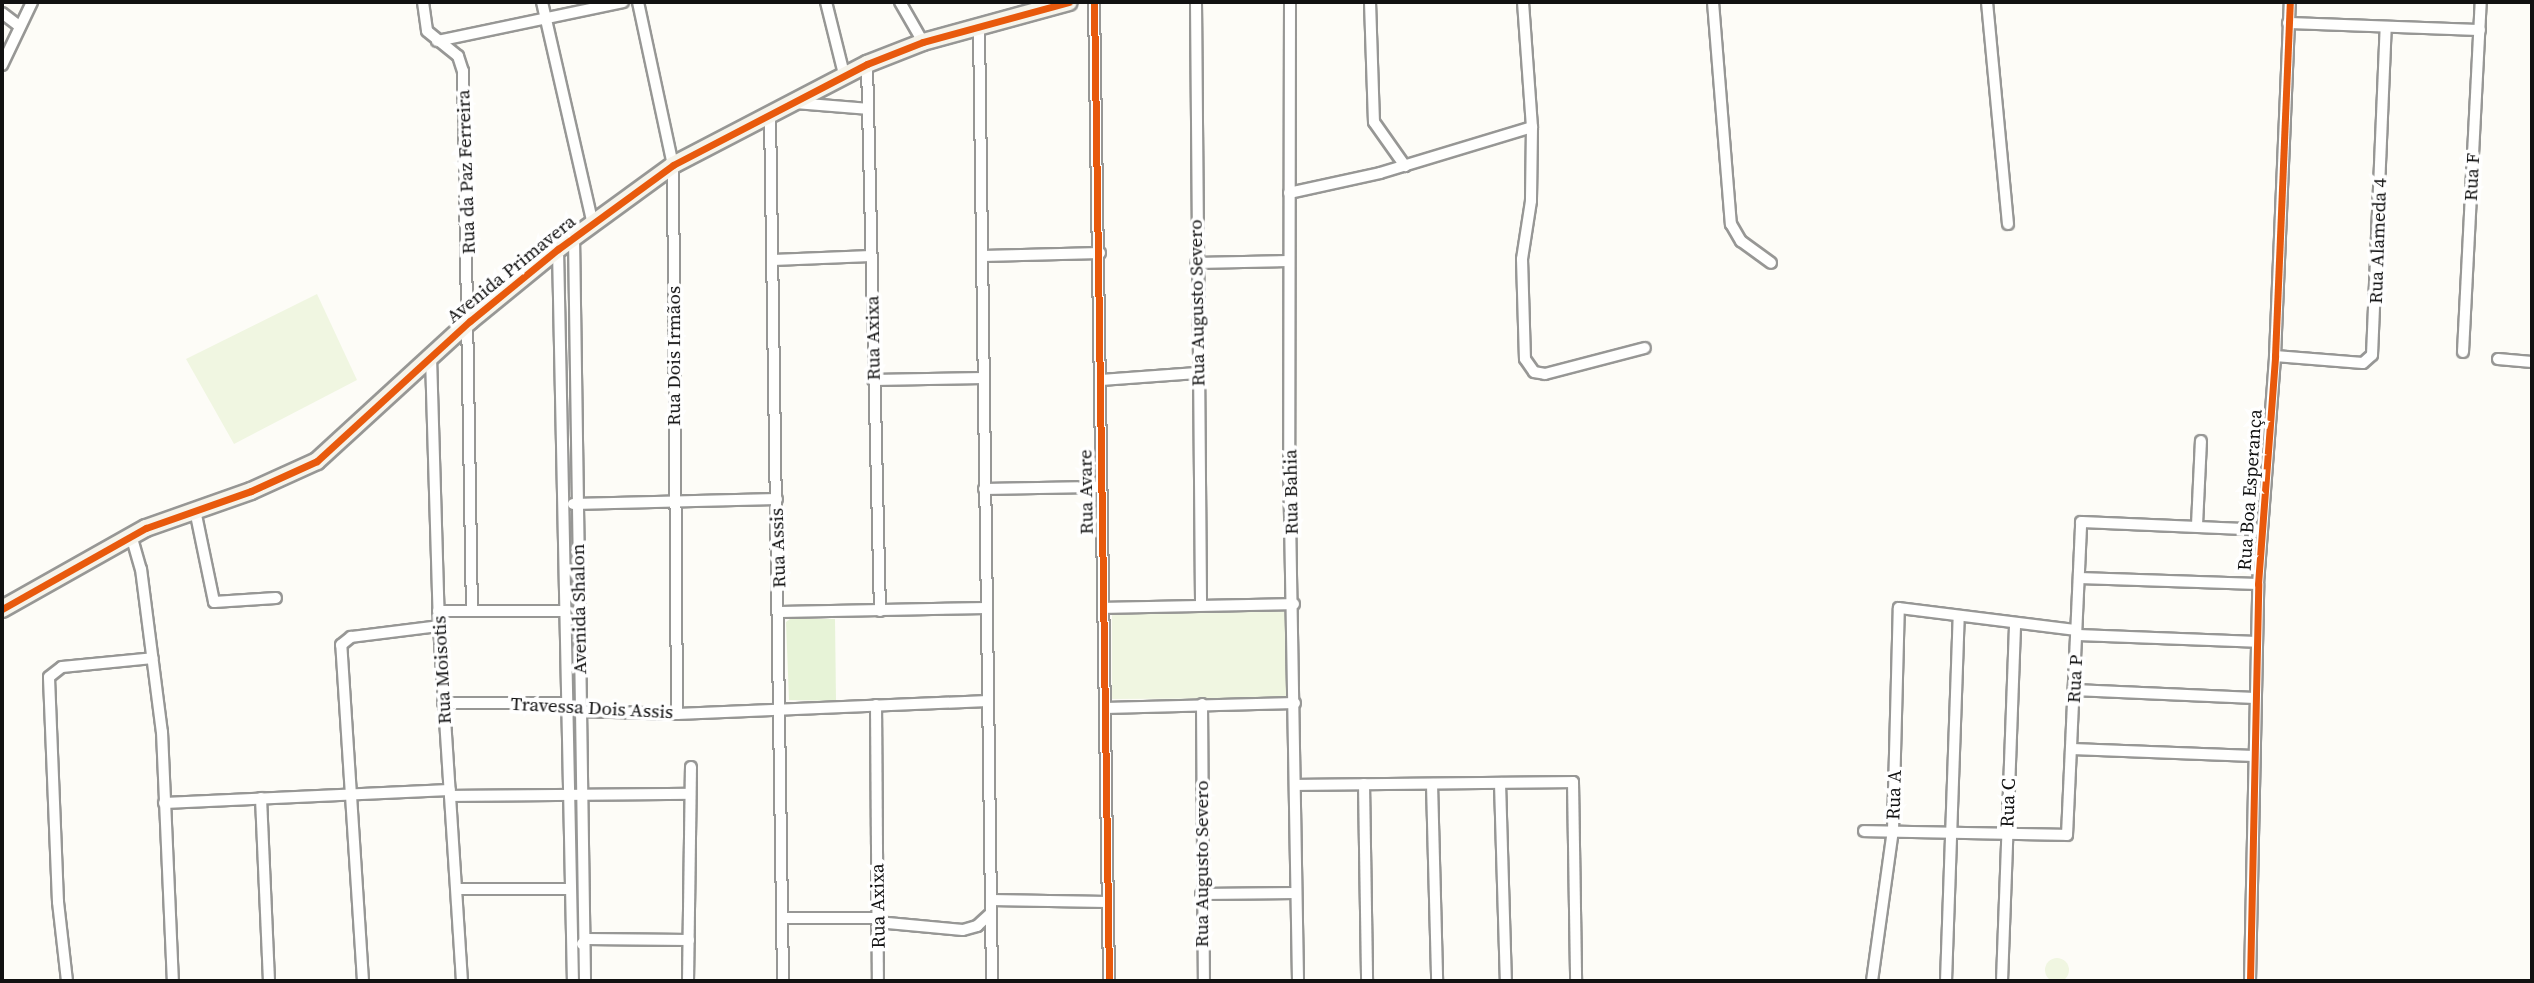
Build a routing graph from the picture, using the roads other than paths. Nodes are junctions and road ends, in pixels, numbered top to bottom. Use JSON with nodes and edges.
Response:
{"nodes":[{"id":1,"x":32,"y":2,"type":"edge"},
{"id":2,"x":423,"y":2,"type":"edge"},
{"id":3,"x":542,"y":2,"type":"edge"},
{"id":4,"x":623,"y":2,"type":"edge"},
{"id":5,"x":638,"y":2,"type":"edge"},
{"id":6,"x":826,"y":2,"type":"edge"},
{"id":7,"x":900,"y":2,"type":"edge"},
{"id":8,"x":1069,"y":2,"type":"edge"},
{"id":9,"x":1094,"y":2,"type":"edge"},
{"id":10,"x":1196,"y":2,"type":"edge"},
{"id":11,"x":1290,"y":2,"type":"edge"},
{"id":12,"x":1370,"y":2,"type":"edge"},
{"id":13,"x":1523,"y":2,"type":"edge"},
{"id":14,"x":1713,"y":2,"type":"edge"},
{"id":15,"x":1987,"y":2,"type":"edge"},
{"id":16,"x":2290,"y":2,"type":"edge"},
{"id":17,"x":2481,"y":2,"type":"edge"},
{"id":18,"x":1024,"y":8,"type":"edge"},
{"id":19,"x":2,"y":13,"type":"edge"},
{"id":20,"x":547,"y":19,"type":"junction"},
{"id":21,"x":2288,"y":23,"type":"junction"},
{"id":22,"x":19,"y":26,"type":"junction"},
{"id":23,"x":979,"y":27,"type":"junction"},
{"id":24,"x":2386,"y":27,"type":"junction"},
{"id":25,"x":2480,"y":30,"type":"junction"},
{"id":26,"x":437,"y":41,"type":"junction"},
{"id":27,"x":923,"y":42,"type":"junction"},
{"id":28,"x":867,"y":64,"type":"junction"},
{"id":29,"x":2,"y":65,"type":"edge"},
{"id":30,"x":844,"y":74,"type":"junction"},
{"id":31,"x":788,"y":103,"type":"junction"},
{"id":32,"x":868,"y":109,"type":"junction"},
{"id":33,"x":770,"y":114,"type":"junction"},
{"id":34,"x":1532,"y":127,"type":"junction"},
{"id":35,"x":673,"y":165,"type":"junction"},
{"id":36,"x":1405,"y":166,"type":"junction"},
{"id":37,"x":1289,"y":192,"type":"junction"},
{"id":38,"x":593,"y":224,"type":"junction"},
{"id":39,"x":2008,"y":224,"type":"dead end"},
{"id":40,"x":574,"y":237,"type":"junction"},
{"id":41,"x":558,"y":249,"type":"junction"},
{"id":42,"x":1100,"y":254,"type":"junction"},
{"id":43,"x":872,"y":256,"type":"junction"},
{"id":44,"x":984,"y":256,"type":"junction"},
{"id":45,"x":773,"y":260,"type":"junction"},
{"id":46,"x":1289,"y":261,"type":"junction"},
{"id":47,"x":1196,"y":263,"type":"junction"},
{"id":48,"x":1771,"y":264,"type":"dead end"},
{"id":49,"x":470,"y":321,"type":"junction"},
{"id":50,"x":1644,"y":348,"type":"dead end"},
{"id":51,"x":2463,"y":352,"type":"dead end"},
{"id":52,"x":2276,"y":356,"type":"junction"},
{"id":53,"x":431,"y":358,"type":"junction"},
{"id":54,"x":2498,"y":359,"type":"dead end"},
{"id":55,"x":2532,"y":362,"type":"edge"},
{"id":56,"x":1197,"y":373,"type":"junction"},
{"id":57,"x":983,"y":378,"type":"junction"},
{"id":58,"x":873,"y":380,"type":"junction"},
{"id":59,"x":1101,"y":380,"type":"junction"},
{"id":60,"x":2202,"y":441,"type":"dead end"},
{"id":61,"x":1101,"y":488,"type":"junction"},
{"id":62,"x":984,"y":489,"type":"junction"},
{"id":63,"x":777,"y":499,"type":"junction"},
{"id":64,"x":675,"y":502,"type":"junction"},
{"id":65,"x":564,"y":503,"type":"junction"},
{"id":66,"x":578,"y":504,"type":"junction"},
{"id":67,"x":195,"y":510,"type":"junction"},
{"id":68,"x":2197,"y":525,"type":"junction"},
{"id":69,"x":2262,"y":530,"type":"junction"},
{"id":70,"x":131,"y":535,"type":"junction"},
{"id":71,"x":564,"y":536,"type":"junction"},
{"id":72,"x":578,"y":537,"type":"junction"},
{"id":73,"x":2079,"y":578,"type":"junction"},
{"id":74,"x":2258,"y":584,"type":"junction"},
{"id":75,"x":275,"y":598,"type":"dead end"},
{"id":76,"x":1201,"y":604,"type":"junction"},
{"id":77,"x":1294,"y":604,"type":"junction"},
{"id":78,"x":986,"y":608,"type":"junction"},
{"id":79,"x":1104,"y":608,"type":"junction"},
{"id":80,"x":2,"y":609,"type":"edge"},
{"id":81,"x":438,"y":611,"type":"junction"},
{"id":82,"x":472,"y":611,"type":"junction"},
{"id":83,"x":563,"y":611,"type":"junction"},
{"id":84,"x":880,"y":611,"type":"junction"},
{"id":85,"x":780,"y":612,"type":"junction"},
{"id":86,"x":1959,"y":616,"type":"junction"},
{"id":87,"x":2015,"y":624,"type":"junction"},
{"id":88,"x":439,"y":626,"type":"junction"},
{"id":89,"x":2077,"y":632,"type":"junction"},
{"id":90,"x":2257,"y":642,"type":"junction"},
{"id":91,"x":153,"y":658,"type":"junction"},
{"id":92,"x":2074,"y":690,"type":"junction"},
{"id":93,"x":2255,"y":698,"type":"junction"},
{"id":94,"x":988,"y":701,"type":"junction"},
{"id":95,"x":443,"y":703,"type":"junction"},
{"id":96,"x":565,"y":703,"type":"junction"},
{"id":97,"x":1295,"y":703,"type":"junction"},
{"id":98,"x":1202,"y":704,"type":"junction"},
{"id":99,"x":876,"y":705,"type":"junction"},
{"id":100,"x":782,"y":708,"type":"junction"},
{"id":101,"x":1105,"y":708,"type":"junction"},
{"id":102,"x":580,"y":711,"type":"junction"},
{"id":103,"x":677,"y":713,"type":"junction"},
{"id":104,"x":2072,"y":749,"type":"junction"},
{"id":105,"x":2254,"y":756,"type":"junction"},
{"id":106,"x":691,"y":767,"type":"dead end"},
{"id":107,"x":1500,"y":783,"type":"junction"},
{"id":108,"x":1364,"y":784,"type":"junction"},
{"id":109,"x":1432,"y":784,"type":"junction"},
{"id":110,"x":1296,"y":785,"type":"junction"},
{"id":111,"x":450,"y":793,"type":"junction"},
{"id":112,"x":353,"y":794,"type":"junction"},
{"id":113,"x":573,"y":794,"type":"junction"},
{"id":114,"x":690,"y":794,"type":"junction"},
{"id":115,"x":261,"y":799,"type":"junction"},
{"id":116,"x":164,"y":803,"type":"junction"},
{"id":117,"x":1893,"y":830,"type":"junction"},
{"id":118,"x":1864,"y":831,"type":"dead end"},
{"id":119,"x":1951,"y":831,"type":"junction"},
{"id":120,"x":2006,"y":835,"type":"junction"},
{"id":121,"x":568,"y":840,"type":"junction"},
{"id":122,"x":581,"y":841,"type":"junction"},
{"id":123,"x":457,"y":889,"type":"junction"},
{"id":124,"x":569,"y":889,"type":"junction"},
{"id":125,"x":1296,"y":893,"type":"junction"},
{"id":126,"x":1201,"y":894,"type":"junction"},
{"id":127,"x":991,"y":900,"type":"junction"},
{"id":128,"x":1107,"y":902,"type":"junction"},
{"id":129,"x":991,"y":913,"type":"junction"},
{"id":130,"x":783,"y":918,"type":"junction"},
{"id":131,"x":877,"y":920,"type":"junction"},
{"id":132,"x":586,"y":939,"type":"junction"},
{"id":133,"x":689,"y":940,"type":"junction"},
{"id":134,"x":574,"y":947,"type":"junction"},
{"id":135,"x":67,"y":981,"type":"edge"},
{"id":136,"x":173,"y":981,"type":"edge"},
{"id":137,"x":269,"y":981,"type":"edge"},
{"id":138,"x":363,"y":981,"type":"edge"},
{"id":139,"x":462,"y":981,"type":"edge"},
{"id":140,"x":573,"y":981,"type":"edge"},
{"id":141,"x":585,"y":981,"type":"edge"},
{"id":142,"x":688,"y":981,"type":"edge"},
{"id":143,"x":783,"y":981,"type":"edge"},
{"id":144,"x":878,"y":981,"type":"edge"},
{"id":145,"x":992,"y":981,"type":"edge"},
{"id":146,"x":1109,"y":981,"type":"edge"},
{"id":147,"x":1204,"y":981,"type":"edge"},
{"id":148,"x":1298,"y":981,"type":"edge"},
{"id":149,"x":1367,"y":981,"type":"edge"},
{"id":150,"x":1437,"y":981,"type":"edge"},
{"id":151,"x":1506,"y":981,"type":"edge"},
{"id":152,"x":1576,"y":981,"type":"edge"},
{"id":153,"x":1872,"y":981,"type":"edge"},
{"id":154,"x":1946,"y":981,"type":"edge"},
{"id":155,"x":2002,"y":981,"type":"edge"},
{"id":156,"x":2250,"y":981,"type":"edge"}],
"edges":[{"from":1,"to":22,"type":"street"},
{"from":2,"to":26,"type":"street","name":"Rua da Paz Ferreira"},
{"from":3,"to":20,"type":"street"},
{"from":4,"to":20,"type":"street"},
{"from":5,"to":35,"type":"street","name":"Rua Dois Irmãos"},
{"from":6,"to":30,"type":"street"},
{"from":7,"to":27,"type":"street"},
{"from":8,"to":18,"type":"street","name":"Avenida Primavera"},
{"from":9,"to":42,"type":"street","name":"Rua Avare"},
{"from":10,"to":47,"type":"street","name":"Rua Augusto Severo"},
{"from":11,"to":37,"type":"street","name":"Rua Bahia"},
{"from":12,"to":36,"type":"street"},
{"from":13,"to":34,"type":"street"},
{"from":14,"to":48,"type":"street"},
{"from":15,"to":39,"type":"street"},
{"from":16,"to":21,"type":"street","name":"Rua Boa Esperança"},
{"from":17,"to":25,"type":"street","name":"Rua F"},
{"from":18,"to":23,"type":"street","name":"Avenida Primavera"},
{"from":19,"to":22,"type":"street"},
{"from":20,"to":26,"type":"street"},
{"from":20,"to":38,"type":"street"},
{"from":21,"to":24,"type":"street"},
{"from":21,"to":52,"type":"street","name":"Rua Boa Esperança"},
{"from":22,"to":29,"type":"street"},
{"from":23,"to":27,"type":"street","name":"Avenida Primavera"},
{"from":23,"to":44,"type":"street"},
{"from":24,"to":25,"type":"street"},
{"from":24,"to":52,"type":"street","name":"Rua Alameda 4"},
{"from":25,"to":51,"type":"street","name":"Rua F"},
{"from":26,"to":49,"type":"street","name":"Rua da Paz Ferreira"},
{"from":27,"to":28,"type":"street","name":"Avenida Primavera"},
{"from":28,"to":30,"type":"street","name":"Avenida Primavera"},
{"from":28,"to":32,"type":"street","name":"Rua Axixa"},
{"from":30,"to":31,"type":"street","name":"Avenida Primavera"},
{"from":31,"to":32,"type":"street"},
{"from":31,"to":33,"type":"street","name":"Avenida Primavera"},
{"from":32,"to":43,"type":"street","name":"Rua Axixa"},
{"from":33,"to":35,"type":"street","name":"Avenida Primavera"},
{"from":33,"to":45,"type":"street","name":"Rua Assis"},
{"from":34,"to":36,"type":"street"},
{"from":34,"to":50,"type":"street"},
{"from":35,"to":38,"type":"street","name":"Avenida Primavera"},
{"from":35,"to":64,"type":"street","name":"Rua Dois Irmãos"},
{"from":36,"to":37,"type":"street"},
{"from":37,"to":46,"type":"street","name":"Rua Bahia"},
{"from":38,"to":40,"type":"street","name":"Avenida Primavera"},
{"from":40,"to":41,"type":"street","name":"Avenida Primavera"},
{"from":40,"to":66,"type":"street","name":"Avenida Shalon"},
{"from":41,"to":49,"type":"street","name":"Avenida Primavera"},
{"from":41,"to":65,"type":"street","name":"Avenida Shalon"},
{"from":42,"to":44,"type":"street"},
{"from":42,"to":59,"type":"street","name":"Rua Avare"},
{"from":43,"to":45,"type":"street"},
{"from":43,"to":58,"type":"street","name":"Rua Axixa"},
{"from":44,"to":57,"type":"street"},
{"from":45,"to":63,"type":"street","name":"Rua Assis"},
{"from":46,"to":47,"type":"street"},
{"from":46,"to":77,"type":"street","name":"Rua Bahia"},
{"from":47,"to":56,"type":"street","name":"Rua Augusto Severo"},
{"from":49,"to":53,"type":"street","name":"Avenida Primavera"},
{"from":49,"to":82,"type":"street","name":"Rua da Paz Ferreira"},
{"from":52,"to":69,"type":"street","name":"Rua Boa Esperança"},
{"from":53,"to":67,"type":"street","name":"Avenida Primavera"},
{"from":53,"to":81,"type":"street","name":"Rua Moisotis"},
{"from":54,"to":55,"type":"street"},
{"from":56,"to":59,"type":"street"},
{"from":56,"to":76,"type":"street","name":"Rua Augusto Severo"},
{"from":57,"to":58,"type":"street"},
{"from":57,"to":62,"type":"street"},
{"from":58,"to":84,"type":"street","name":"Rua Axixa"},
{"from":59,"to":61,"type":"street","name":"Rua Avare"},
{"from":60,"to":68,"type":"street"},
{"from":61,"to":62,"type":"street"},
{"from":61,"to":79,"type":"street","name":"Rua Avare"},
{"from":62,"to":78,"type":"street"},
{"from":63,"to":64,"type":"street"},
{"from":63,"to":85,"type":"street","name":"Rua Assis"},
{"from":64,"to":66,"type":"street"},
{"from":64,"to":103,"type":"street","name":"Rua Dois Irmãos"},
{"from":65,"to":66,"type":"street"},
{"from":65,"to":71,"type":"street","name":"Avenida Shalon"},
{"from":66,"to":72,"type":"street","name":"Avenida Shalon"},
{"from":67,"to":70,"type":"street","name":"Avenida Primavera"},
{"from":67,"to":75,"type":"street"},
{"from":68,"to":69,"type":"street"},
{"from":68,"to":73,"type":"street","name":"Rua P"},
{"from":69,"to":74,"type":"street","name":"Rua Boa Esperança"},
{"from":70,"to":80,"type":"street","name":"Avenida Primavera"},
{"from":70,"to":91,"type":"street"},
{"from":71,"to":72,"type":"street"},
{"from":71,"to":83,"type":"street","name":"Avenida Shalon"},
{"from":72,"to":102,"type":"street","name":"Avenida Shalon"},
{"from":73,"to":74,"type":"street"},
{"from":73,"to":89,"type":"street","name":"Rua P"},
{"from":74,"to":90,"type":"street","name":"Rua Boa Esperança"},
{"from":76,"to":77,"type":"street"},
{"from":76,"to":79,"type":"street"},
{"from":77,"to":97,"type":"street","name":"Rua Bahia"},
{"from":78,"to":84,"type":"street"},
{"from":78,"to":94,"type":"street"},
{"from":79,"to":101,"type":"street","name":"Rua Avare"},
{"from":81,"to":82,"type":"street"},
{"from":81,"to":88,"type":"street","name":"Rua Moisotis"},
{"from":82,"to":83,"type":"street"},
{"from":83,"to":96,"type":"street","name":"Avenida Shalon"},
{"from":84,"to":85,"type":"street"},
{"from":85,"to":100,"type":"street","name":"Rua Assis"},
{"from":86,"to":87,"type":"street"},
{"from":86,"to":117,"type":"street","name":"Rua A"},
{"from":86,"to":119,"type":"street"},
{"from":87,"to":89,"type":"street"},
{"from":87,"to":120,"type":"street","name":"Rua C"},
{"from":88,"to":95,"type":"street","name":"Rua Moisotis"},
{"from":88,"to":112,"type":"street"},
{"from":89,"to":90,"type":"street"},
{"from":89,"to":92,"type":"street","name":"Rua P"},
{"from":90,"to":93,"type":"street","name":"Rua Boa Esperança"},
{"from":91,"to":116,"type":"street"},
{"from":91,"to":135,"type":"street"},
{"from":92,"to":93,"type":"street"},
{"from":92,"to":104,"type":"street","name":"Rua P"},
{"from":93,"to":105,"type":"street","name":"Rua Boa Esperança"},
{"from":94,"to":99,"type":"street","name":"Travessa Dois Assis"},
{"from":94,"to":127,"type":"street"},
{"from":95,"to":96,"type":"street","name":"Travessa Dois Assis"},
{"from":95,"to":111,"type":"street","name":"Rua Moisotis"},
{"from":96,"to":102,"type":"street","name":"Travessa Dois Assis"},
{"from":96,"to":113,"type":"street","name":"Avenida Shalon"},
{"from":97,"to":98,"type":"street"},
{"from":97,"to":110,"type":"street","name":"Rua Bahia"},
{"from":98,"to":101,"type":"street"},
{"from":98,"to":126,"type":"street","name":"Rua Augusto Severo"},
{"from":99,"to":100,"type":"street","name":"Travessa Dois Assis"},
{"from":99,"to":131,"type":"street","name":"Rua Axixa"},
{"from":100,"to":103,"type":"street","name":"Travessa Dois Assis"},
{"from":100,"to":130,"type":"street","name":"Rua Assis"},
{"from":101,"to":128,"type":"street","name":"Rua Avare"},
{"from":102,"to":103,"type":"street","name":"Travessa Dois Assis"},
{"from":102,"to":113,"type":"street","name":"Avenida Shalon"},
{"from":104,"to":105,"type":"street"},
{"from":104,"to":120,"type":"street","name":"Rua P"},
{"from":105,"to":156,"type":"street","name":"Rua Boa Esperança"},
{"from":106,"to":114,"type":"street"},
{"from":107,"to":109,"type":"street"},
{"from":107,"to":151,"type":"street"},
{"from":107,"to":152,"type":"street"},
{"from":108,"to":109,"type":"street"},
{"from":108,"to":110,"type":"street"},
{"from":108,"to":149,"type":"street"},
{"from":109,"to":150,"type":"street"},
{"from":110,"to":125,"type":"street","name":"Rua Bahia"},
{"from":111,"to":112,"type":"street"},
{"from":111,"to":113,"type":"street"},
{"from":111,"to":123,"type":"street","name":"Rua Moisotis"},
{"from":112,"to":115,"type":"street"},
{"from":112,"to":138,"type":"street"},
{"from":113,"to":114,"type":"street"},
{"from":113,"to":121,"type":"street","name":"Avenida Shalon"},
{"from":113,"to":122,"type":"street","name":"Avenida Shalon"},
{"from":114,"to":133,"type":"street"},
{"from":115,"to":116,"type":"street"},
{"from":115,"to":137,"type":"street"},
{"from":116,"to":136,"type":"street"},
{"from":117,"to":118,"type":"street"},
{"from":117,"to":119,"type":"street"},
{"from":117,"to":153,"type":"street","name":"Rua A"},
{"from":119,"to":120,"type":"street"},
{"from":119,"to":154,"type":"street"},
{"from":120,"to":155,"type":"street","name":"Rua C"},
{"from":121,"to":122,"type":"street"},
{"from":121,"to":124,"type":"street","name":"Avenida Shalon"},
{"from":122,"to":132,"type":"street","name":"Avenida Shalon"},
{"from":123,"to":124,"type":"street"},
{"from":123,"to":139,"type":"street","name":"Rua Moisotis"},
{"from":124,"to":134,"type":"street","name":"Avenida Shalon"},
{"from":125,"to":126,"type":"street"},
{"from":125,"to":148,"type":"street","name":"Rua Bahia"},
{"from":126,"to":147,"type":"street","name":"Rua Augusto Severo"},
{"from":127,"to":128,"type":"street"},
{"from":127,"to":129,"type":"street"},
{"from":128,"to":146,"type":"street","name":"Rua Avare"},
{"from":129,"to":131,"type":"street"},
{"from":129,"to":145,"type":"street"},
{"from":130,"to":131,"type":"street"},
{"from":130,"to":143,"type":"street","name":"Rua Assis"},
{"from":131,"to":144,"type":"street","name":"Rua Axixa"},
{"from":132,"to":133,"type":"street"},
{"from":132,"to":134,"type":"street"},
{"from":132,"to":141,"type":"street","name":"Avenida Shalon"},
{"from":133,"to":142,"type":"street"},
{"from":134,"to":140,"type":"street","name":"Avenida Shalon"}]}
